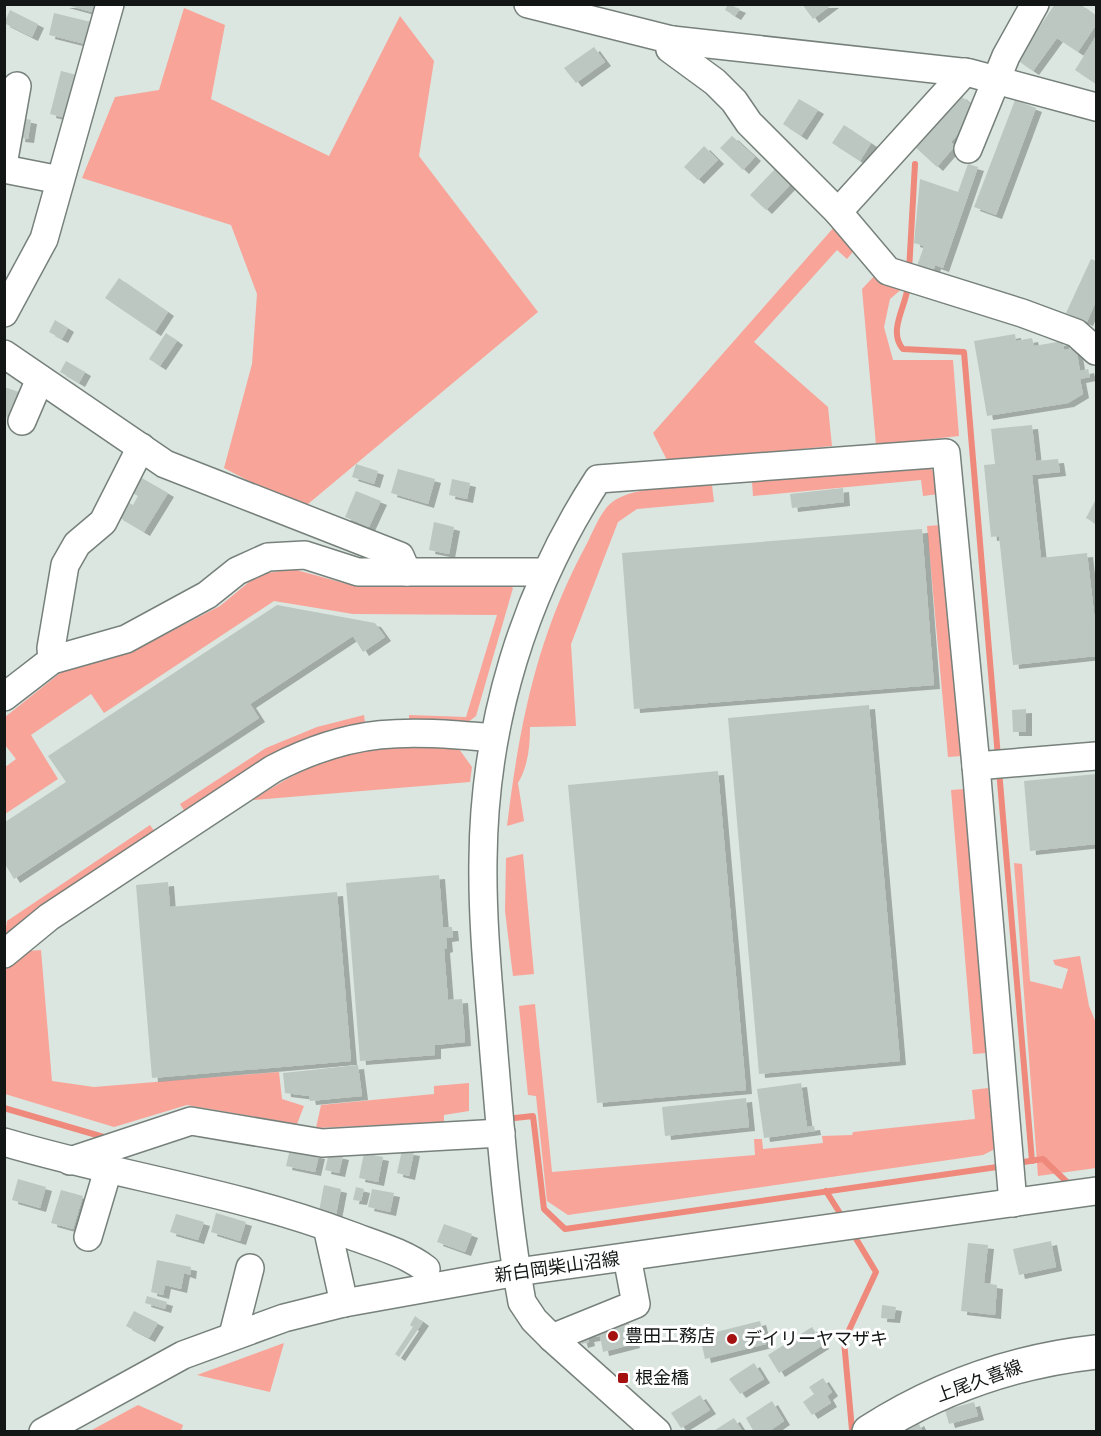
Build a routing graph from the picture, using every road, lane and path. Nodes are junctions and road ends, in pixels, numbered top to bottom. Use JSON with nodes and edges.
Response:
{"nodes":[{"id":1,"x":110,"y":4,"type":"edge"},
{"id":2,"x":528,"y":4,"type":"edge"},
{"id":3,"x":1035,"y":4,"type":"edge"},
{"id":4,"x":672,"y":39,"type":"junction"},
{"id":5,"x":965,"y":72,"type":"junction"},
{"id":6,"x":998,"y":79,"type":"junction"},
{"id":7,"x":16,"y":86,"type":"dead end"},
{"id":8,"x":1096,"y":107,"type":"edge"},
{"id":9,"x":968,"y":149,"type":"dead end"},
{"id":10,"x":4,"y":159,"type":"edge"},
{"id":11,"x":4,"y":169,"type":"edge"},
{"id":12,"x":60,"y":180,"type":"junction"},
{"id":13,"x":838,"y":212,"type":"junction"},
{"id":14,"x":4,"y":313,"type":"edge"},
{"id":15,"x":1096,"y":351,"type":"edge"},
{"id":16,"x":4,"y":354,"type":"edge"},
{"id":17,"x":40,"y":378,"type":"junction"},
{"id":18,"x":22,"y":421,"type":"dead end"},
{"id":19,"x":141,"y":447,"type":"junction"},
{"id":20,"x":406,"y":572,"type":"junction"},
{"id":21,"x":546,"y":572,"type":"junction"},
{"id":22,"x":52,"y":660,"type":"junction"},
{"id":23,"x":4,"y":697,"type":"edge"},
{"id":24,"x":493,"y":738,"type":"junction"},
{"id":25,"x":1096,"y":756,"type":"edge"},
{"id":26,"x":976,"y":766,"type":"junction"},
{"id":27,"x":4,"y":954,"type":"edge"},
{"id":28,"x":501,"y":1133,"type":"junction"},
{"id":29,"x":4,"y":1142,"type":"edge"},
{"id":30,"x":69,"y":1161,"type":"junction"},
{"id":31,"x":108,"y":1170,"type":"junction"},
{"id":32,"x":1096,"y":1191,"type":"edge"},
{"id":33,"x":1012,"y":1203,"type":"junction"},
{"id":34,"x":327,"y":1227,"type":"junction"},
{"id":35,"x":88,"y":1237,"type":"dead end"},
{"id":36,"x":627,"y":1257,"type":"junction"},
{"id":37,"x":250,"y":1268,"type":"dead end"},
{"id":38,"x":426,"y":1269,"type":"dead end"},
{"id":39,"x":517,"y":1272,"type":"junction"},
{"id":40,"x":344,"y":1303,"type":"junction"},
{"id":41,"x":233,"y":1335,"type":"junction"},
{"id":42,"x":552,"y":1338,"type":"junction"},
{"id":43,"x":1096,"y":1352,"type":"edge"},
{"id":44,"x":43,"y":1431,"type":"edge"},
{"id":45,"x":657,"y":1431,"type":"edge"},
{"id":46,"x":870,"y":1431,"type":"edge"}],
"edges":[{"from":1,"to":12,"type":"street"},
{"from":2,"to":4,"type":"street"},
{"from":3,"to":6,"type":"street"},
{"from":4,"to":5,"type":"street"},
{"from":4,"to":13,"type":"street"},
{"from":5,"to":6,"type":"street"},
{"from":5,"to":13,"type":"street"},
{"from":6,"to":8,"type":"street"},
{"from":6,"to":9,"type":"street"},
{"from":7,"to":10,"type":"street"},
{"from":11,"to":12,"type":"street"},
{"from":12,"to":14,"type":"street"},
{"from":13,"to":15,"type":"street"},
{"from":16,"to":17,"type":"street"},
{"from":17,"to":18,"type":"street"},
{"from":17,"to":19,"type":"street"},
{"from":19,"to":20,"type":"street"},
{"from":19,"to":22,"type":"street"},
{"from":20,"to":21,"type":"street"},
{"from":20,"to":22,"type":"street"},
{"from":21,"to":24,"type":"street"},
{"from":21,"to":26,"type":"street"},
{"from":22,"to":23,"type":"street"},
{"from":24,"to":27,"type":"street"},
{"from":24,"to":28,"type":"street"},
{"from":25,"to":26,"type":"street"},
{"from":26,"to":33,"type":"street"},
{"from":28,"to":30,"type":"street"},
{"from":28,"to":39,"type":"street"},
{"from":29,"to":30,"type":"street"},
{"from":30,"to":31,"type":"street"},
{"from":31,"to":34,"type":"street"},
{"from":31,"to":35,"type":"street"},
{"from":32,"to":33,"type":"street","name":"新白岡柴山沼線"},
{"from":33,"to":36,"type":"street","name":"新白岡柴山沼線"},
{"from":34,"to":38,"type":"street"},
{"from":34,"to":40,"type":"street"},
{"from":36,"to":39,"type":"street","name":"新白岡柴山沼線"},
{"from":36,"to":42,"type":"street"},
{"from":37,"to":41,"type":"street"},
{"from":39,"to":40,"type":"street","name":"新白岡柴山沼線"},
{"from":39,"to":42,"type":"street"},
{"from":40,"to":41,"type":"street","name":"新白岡柴山沼線"},
{"from":41,"to":44,"type":"street","name":"新白岡柴山沼線"},
{"from":42,"to":45,"type":"street"},
{"from":43,"to":46,"type":"main road","name":"上尾久喜線"}]}
